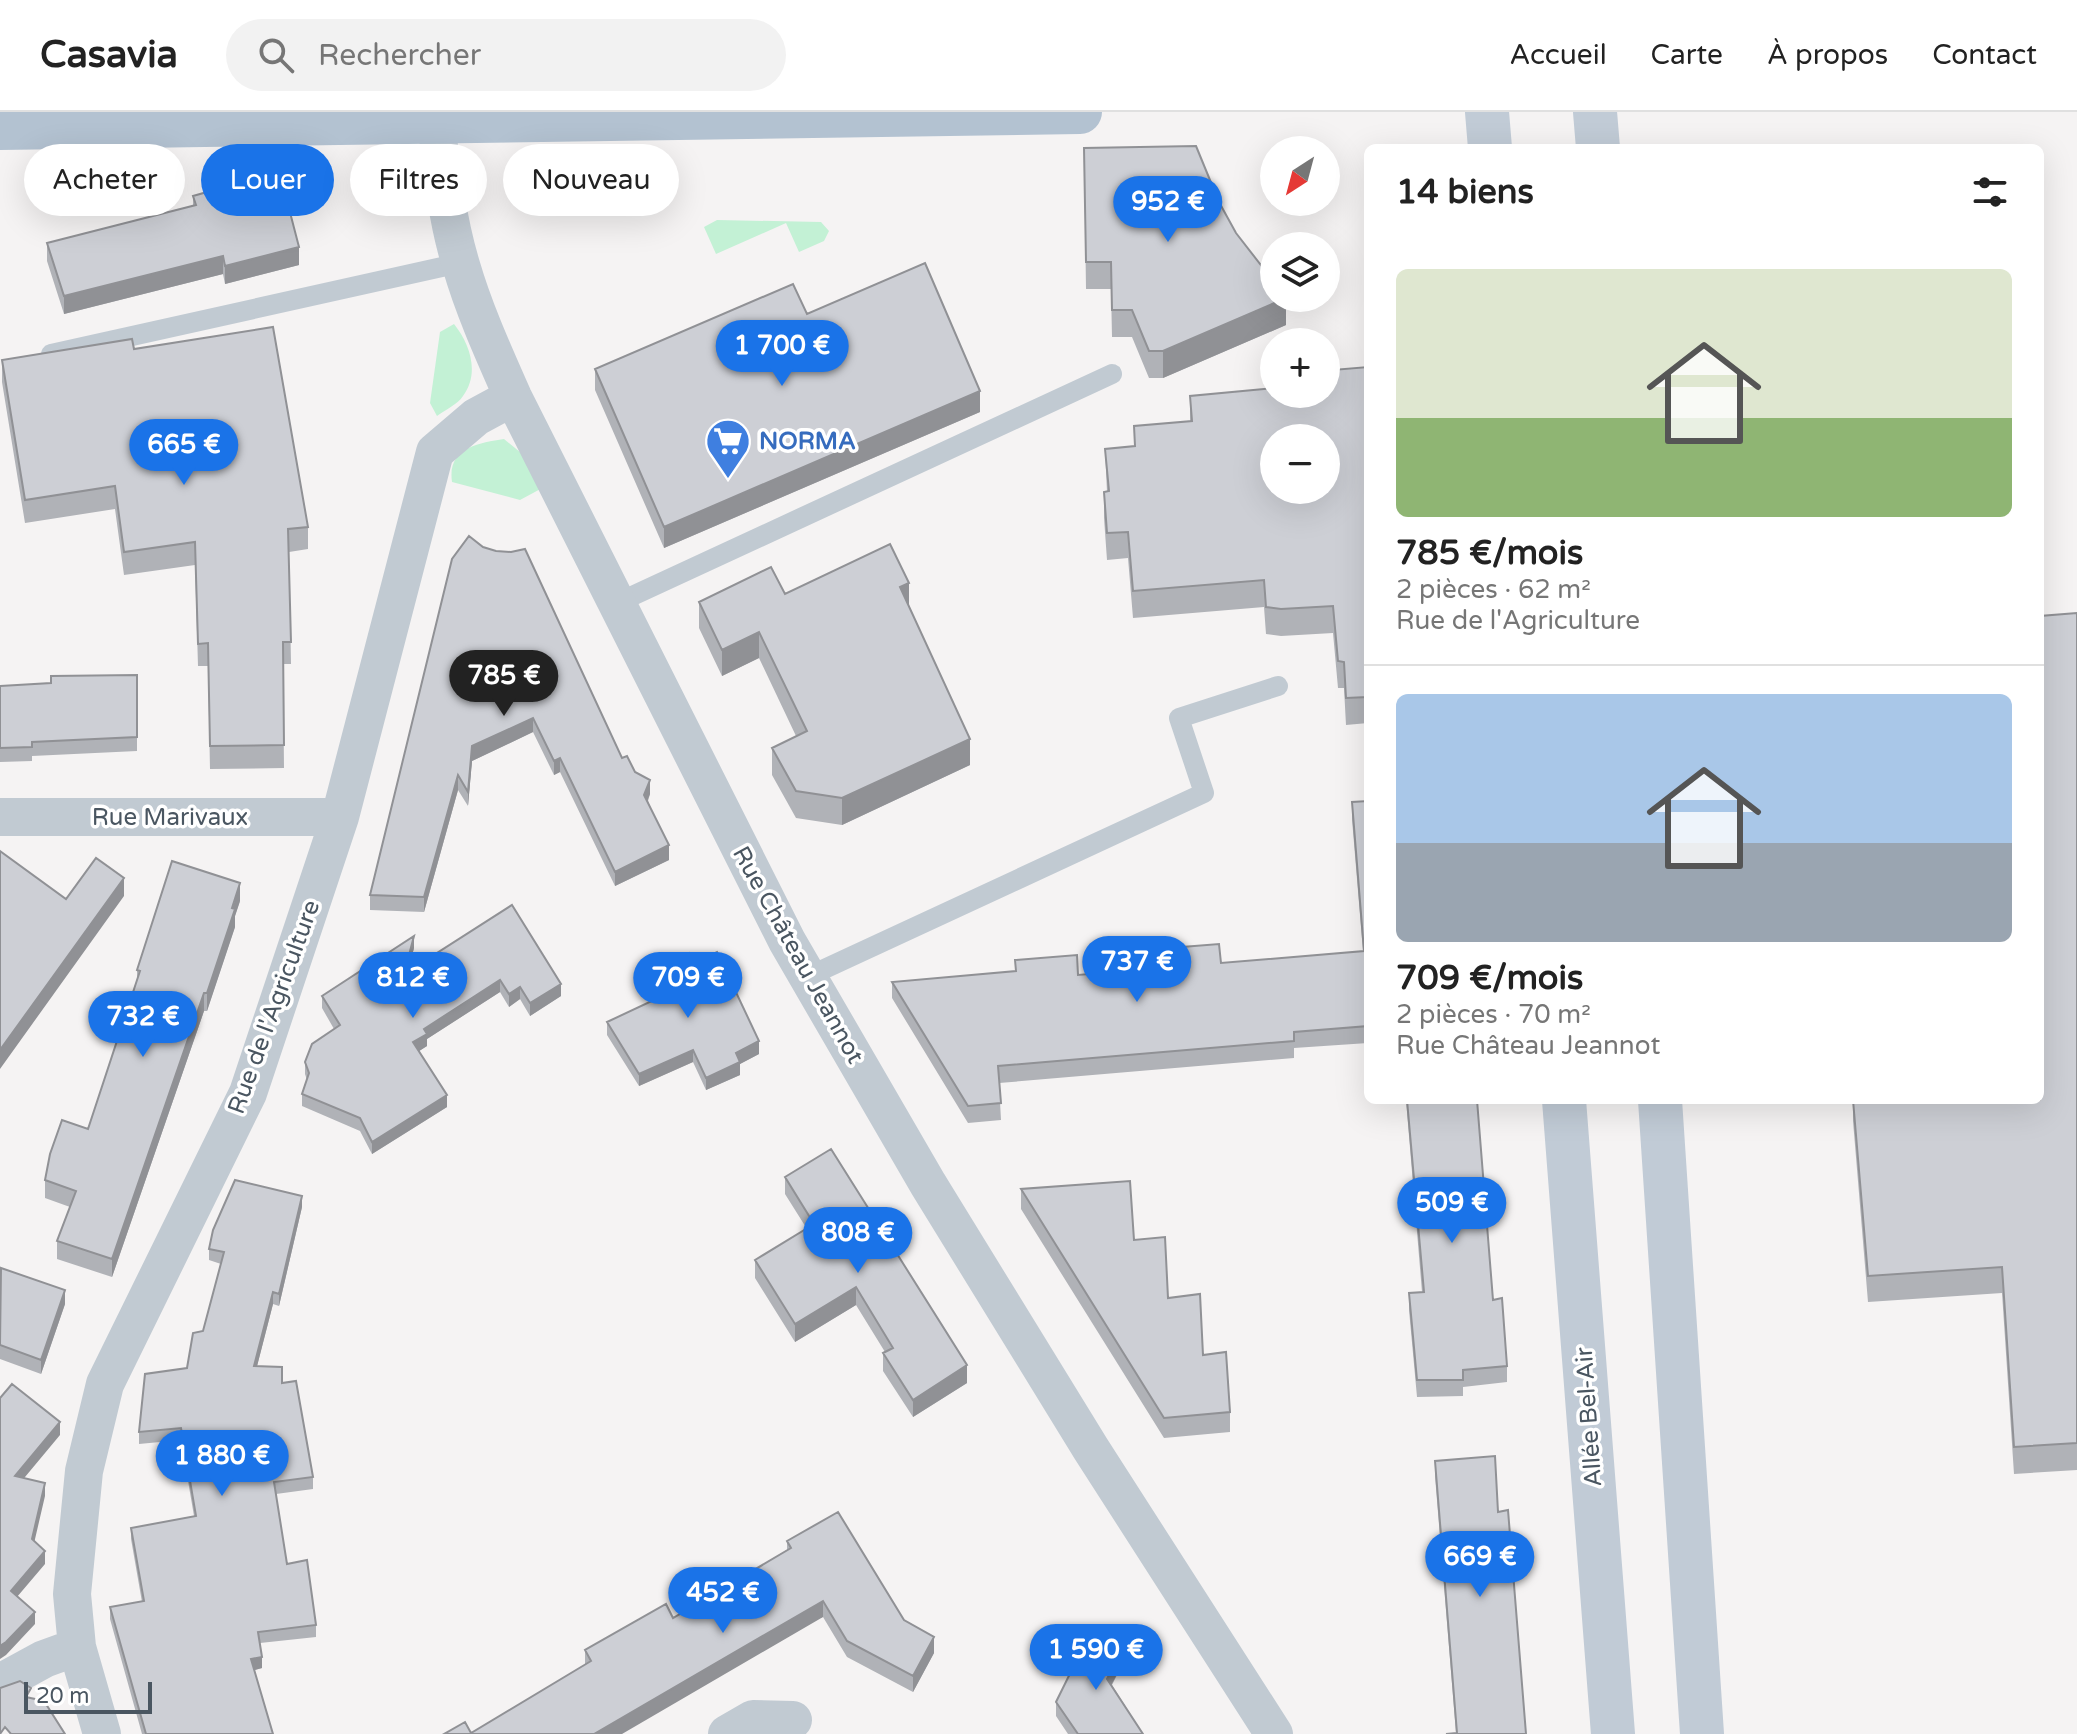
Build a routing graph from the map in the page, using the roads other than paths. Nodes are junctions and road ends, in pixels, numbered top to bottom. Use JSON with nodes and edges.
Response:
{"nodes":[{"id":1,"x":1080,"y":112,"type":"edge"},
{"id":2,"x":1487,"y":112,"type":"edge"},
{"id":3,"x":1595,"y":112,"type":"edge"},
{"id":4,"x":436,"y":117,"type":"edge"},
{"id":5,"x":0,"y":128,"type":"edge"},
{"id":6,"x":1490,"y":144,"type":"edge"},
{"id":7,"x":1598,"y":144,"type":"edge"},
{"id":8,"x":460,"y":263,"type":"junction"},
{"id":9,"x":40,"y":356,"type":"edge"},
{"id":10,"x":1112,"y":374,"type":"dead end"},
{"id":11,"x":513,"y":397,"type":"junction"},
{"id":12,"x":617,"y":603,"type":"junction"},
{"id":13,"x":1278,"y":686,"type":"dead end"},
{"id":14,"x":0,"y":817,"type":"edge"},
{"id":15,"x":340,"y":817,"type":"junction"},
{"id":16,"x":807,"y":977,"type":"junction"},
{"id":17,"x":1564,"y":1104,"type":"edge"},
{"id":18,"x":1660,"y":1104,"type":"edge"},
{"id":19,"x":77,"y":1647,"type":"junction"},
{"id":20,"x":0,"y":1683,"type":"edge"},
{"id":21,"x":793,"y":1720,"type":"dead end"},
{"id":22,"x":102,"y":1734,"type":"edge"},
{"id":23,"x":727,"y":1734,"type":"edge"},
{"id":24,"x":1274,"y":1734,"type":"edge"},
{"id":25,"x":1613,"y":1734,"type":"edge"},
{"id":26,"x":1702,"y":1734,"type":"edge"}],
"edges":[{"from":1,"to":4,"type":"main road"},
{"from":2,"to":6,"type":"street"},
{"from":3,"to":7,"type":"street"},
{"from":4,"to":5,"type":"main road"},
{"from":4,"to":8,"type":"street","name":"Rue Château Jeannot"},
{"from":8,"to":9,"type":"lane"},
{"from":8,"to":11,"type":"street","name":"Rue Château Jeannot"},
{"from":10,"to":12,"type":"lane"},
{"from":11,"to":12,"type":"street","name":"Rue Château Jeannot"},
{"from":11,"to":15,"type":"street","name":"Rue de l'Agriculture"},
{"from":12,"to":16,"type":"street","name":"Rue Château Jeannot"},
{"from":13,"to":16,"type":"lane"},
{"from":14,"to":15,"type":"street","name":"Rue Marivaux"},
{"from":15,"to":19,"type":"street","name":"Rue de l'Agriculture"},
{"from":16,"to":24,"type":"street","name":"Rue Château Jeannot"},
{"from":17,"to":25,"type":"street","name":"Allée Bel-Air"},
{"from":18,"to":26,"type":"street"},
{"from":19,"to":20,"type":"street"},
{"from":19,"to":22,"type":"street","name":"Rue de l'Agriculture"},
{"from":21,"to":23,"type":"street"}]}
